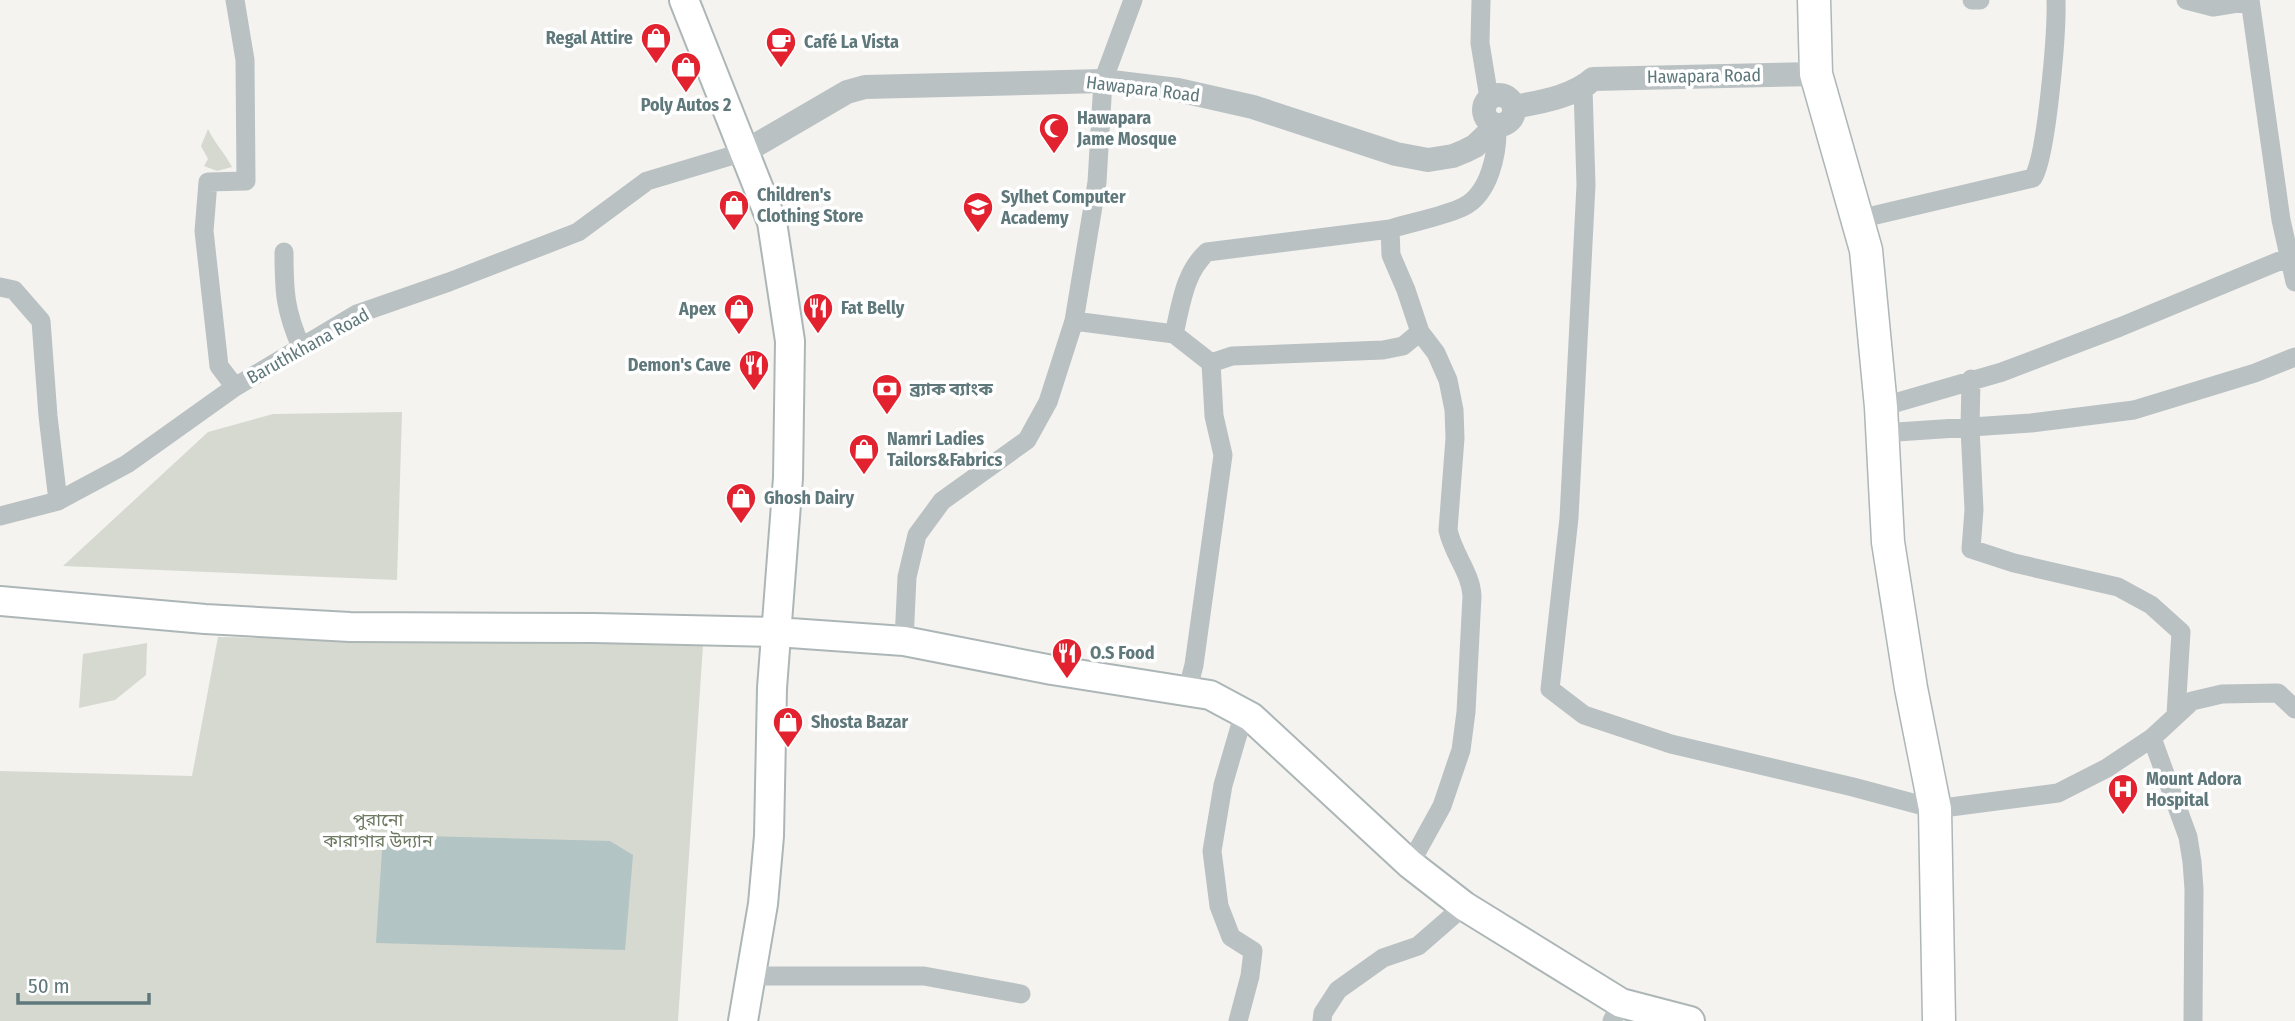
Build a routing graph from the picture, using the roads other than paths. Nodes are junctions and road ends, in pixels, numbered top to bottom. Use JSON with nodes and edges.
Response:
{"nodes":[{"id":1,"x":235,"y":0,"type":"edge"},
{"id":2,"x":684,"y":0,"type":"edge"},
{"id":3,"x":1133,"y":0,"type":"edge"},
{"id":4,"x":1481,"y":0,"type":"edge"},
{"id":5,"x":1814,"y":0,"type":"edge"},
{"id":6,"x":1972,"y":0,"type":"edge"},
{"id":7,"x":1980,"y":0,"type":"edge"},
{"id":8,"x":2056,"y":0,"type":"edge"},
{"id":9,"x":2186,"y":0,"type":"edge"},
{"id":10,"x":2250,"y":0,"type":"edge"},
{"id":11,"x":1816,"y":74,"type":"junction"},
{"id":12,"x":1103,"y":81,"type":"junction"},
{"id":13,"x":1583,"y":88,"type":"junction"},
{"id":14,"x":1489,"y":98,"type":"junction"},
{"id":15,"x":1514,"y":107,"type":"junction"},
{"id":16,"x":1497,"y":125,"type":"junction"},
{"id":17,"x":744,"y":152,"type":"junction"},
{"id":18,"x":1859,"y":219,"type":"junction"},
{"id":19,"x":1390,"y":229,"type":"junction"},
{"id":20,"x":284,"y":252,"type":"dead end"},
{"id":21,"x":2289,"y":257,"type":"junction"},
{"id":22,"x":2295,"y":282,"type":"edge"},
{"id":23,"x":0,"y":287,"type":"edge"},
{"id":24,"x":1074,"y":321,"type":"junction"},
{"id":25,"x":1420,"y":332,"type":"junction"},
{"id":26,"x":1174,"y":334,"type":"junction"},
{"id":27,"x":301,"y":347,"type":"junction"},
{"id":28,"x":2295,"y":357,"type":"edge"},
{"id":29,"x":1211,"y":363,"type":"junction"},
{"id":30,"x":1971,"y":379,"type":"junction"},
{"id":31,"x":234,"y":387,"type":"junction"},
{"id":32,"x":1882,"y":420,"type":"junction"},
{"id":33,"x":1970,"y":428,"type":"junction"},
{"id":34,"x":58,"y":501,"type":"junction"},
{"id":35,"x":0,"y":516,"type":"edge"},
{"id":36,"x":0,"y":601,"type":"edge"},
{"id":37,"x":776,"y":632,"type":"junction"},
{"id":38,"x":904,"y":640,"type":"junction"},
{"id":39,"x":1187,"y":692,"type":"junction"},
{"id":40,"x":2295,"y":709,"type":"edge"},
{"id":41,"x":1244,"y":713,"type":"junction"},
{"id":42,"x":2176,"y":713,"type":"junction"},
{"id":43,"x":2152,"y":738,"type":"junction"},
{"id":44,"x":1935,"y":809,"type":"junction"},
{"id":45,"x":1410,"y":864,"type":"junction"},
{"id":46,"x":1464,"y":906,"type":"junction"},
{"id":47,"x":752,"y":976,"type":"junction"},
{"id":48,"x":1021,"y":994,"type":"dead end"},
{"id":49,"x":1617,"y":1012,"type":"edge"},
{"id":50,"x":743,"y":1021,"type":"edge"},
{"id":51,"x":1238,"y":1021,"type":"edge"},
{"id":52,"x":1322,"y":1021,"type":"edge"},
{"id":53,"x":1690,"y":1021,"type":"edge"},
{"id":54,"x":1939,"y":1021,"type":"edge"},
{"id":55,"x":2193,"y":1021,"type":"edge"}],
"edges":[{"from":1,"to":31,"type":"street"},
{"from":2,"to":17,"type":"main road"},
{"from":3,"to":12,"type":"street"},
{"from":4,"to":14,"type":"street"},
{"from":5,"to":11,"type":"main road"},
{"from":6,"to":7,"type":"street"},
{"from":8,"to":18,"type":"street"},
{"from":9,"to":10,"type":"street"},
{"from":10,"to":21,"type":"street"},
{"from":11,"to":13,"type":"street","name":"Hawapara Road"},
{"from":11,"to":18,"type":"main road"},
{"from":12,"to":16,"type":"street","name":"Hawapara Road"},
{"from":12,"to":17,"type":"street","name":"Hawapara Road"},
{"from":12,"to":24,"type":"street"},
{"from":13,"to":15,"type":"street","name":"Hawapara Road"},
{"from":13,"to":44,"type":"street"},
{"from":14,"to":15,"type":"street"},
{"from":14,"to":16,"type":"street"},
{"from":15,"to":16,"type":"street"},
{"from":16,"to":19,"type":"street"},
{"from":17,"to":27,"type":"street","name":"Baruthkhana Road"},
{"from":17,"to":37,"type":"main road"},
{"from":18,"to":32,"type":"main road"},
{"from":19,"to":25,"type":"street"},
{"from":19,"to":26,"type":"street"},
{"from":20,"to":27,"type":"street"},
{"from":21,"to":22,"type":"street"},
{"from":21,"to":30,"type":"street"},
{"from":23,"to":34,"type":"street"},
{"from":24,"to":26,"type":"street"},
{"from":24,"to":38,"type":"street"},
{"from":25,"to":29,"type":"street"},
{"from":25,"to":45,"type":"street"},
{"from":26,"to":29,"type":"street"},
{"from":27,"to":31,"type":"street","name":"Baruthkhana Road"},
{"from":28,"to":33,"type":"street"},
{"from":29,"to":39,"type":"street"},
{"from":30,"to":32,"type":"street"},
{"from":30,"to":33,"type":"street"},
{"from":31,"to":34,"type":"street","name":"Baruthkhana Road"},
{"from":32,"to":33,"type":"street"},
{"from":32,"to":44,"type":"main road"},
{"from":33,"to":42,"type":"street"},
{"from":34,"to":35,"type":"street","name":"Baruthkhana Road"},
{"from":36,"to":37,"type":"main road"},
{"from":37,"to":38,"type":"main road"},
{"from":37,"to":47,"type":"main road"},
{"from":38,"to":39,"type":"main road"},
{"from":39,"to":41,"type":"main road"},
{"from":40,"to":42,"type":"street"},
{"from":41,"to":45,"type":"main road"},
{"from":41,"to":51,"type":"street"},
{"from":42,"to":43,"type":"street"},
{"from":43,"to":44,"type":"street"},
{"from":43,"to":55,"type":"street"},
{"from":44,"to":54,"type":"main road"},
{"from":45,"to":46,"type":"main road"},
{"from":46,"to":49,"type":"main road"},
{"from":46,"to":52,"type":"street"},
{"from":47,"to":48,"type":"street"},
{"from":47,"to":50,"type":"main road"},
{"from":49,"to":53,"type":"main road"}]}
